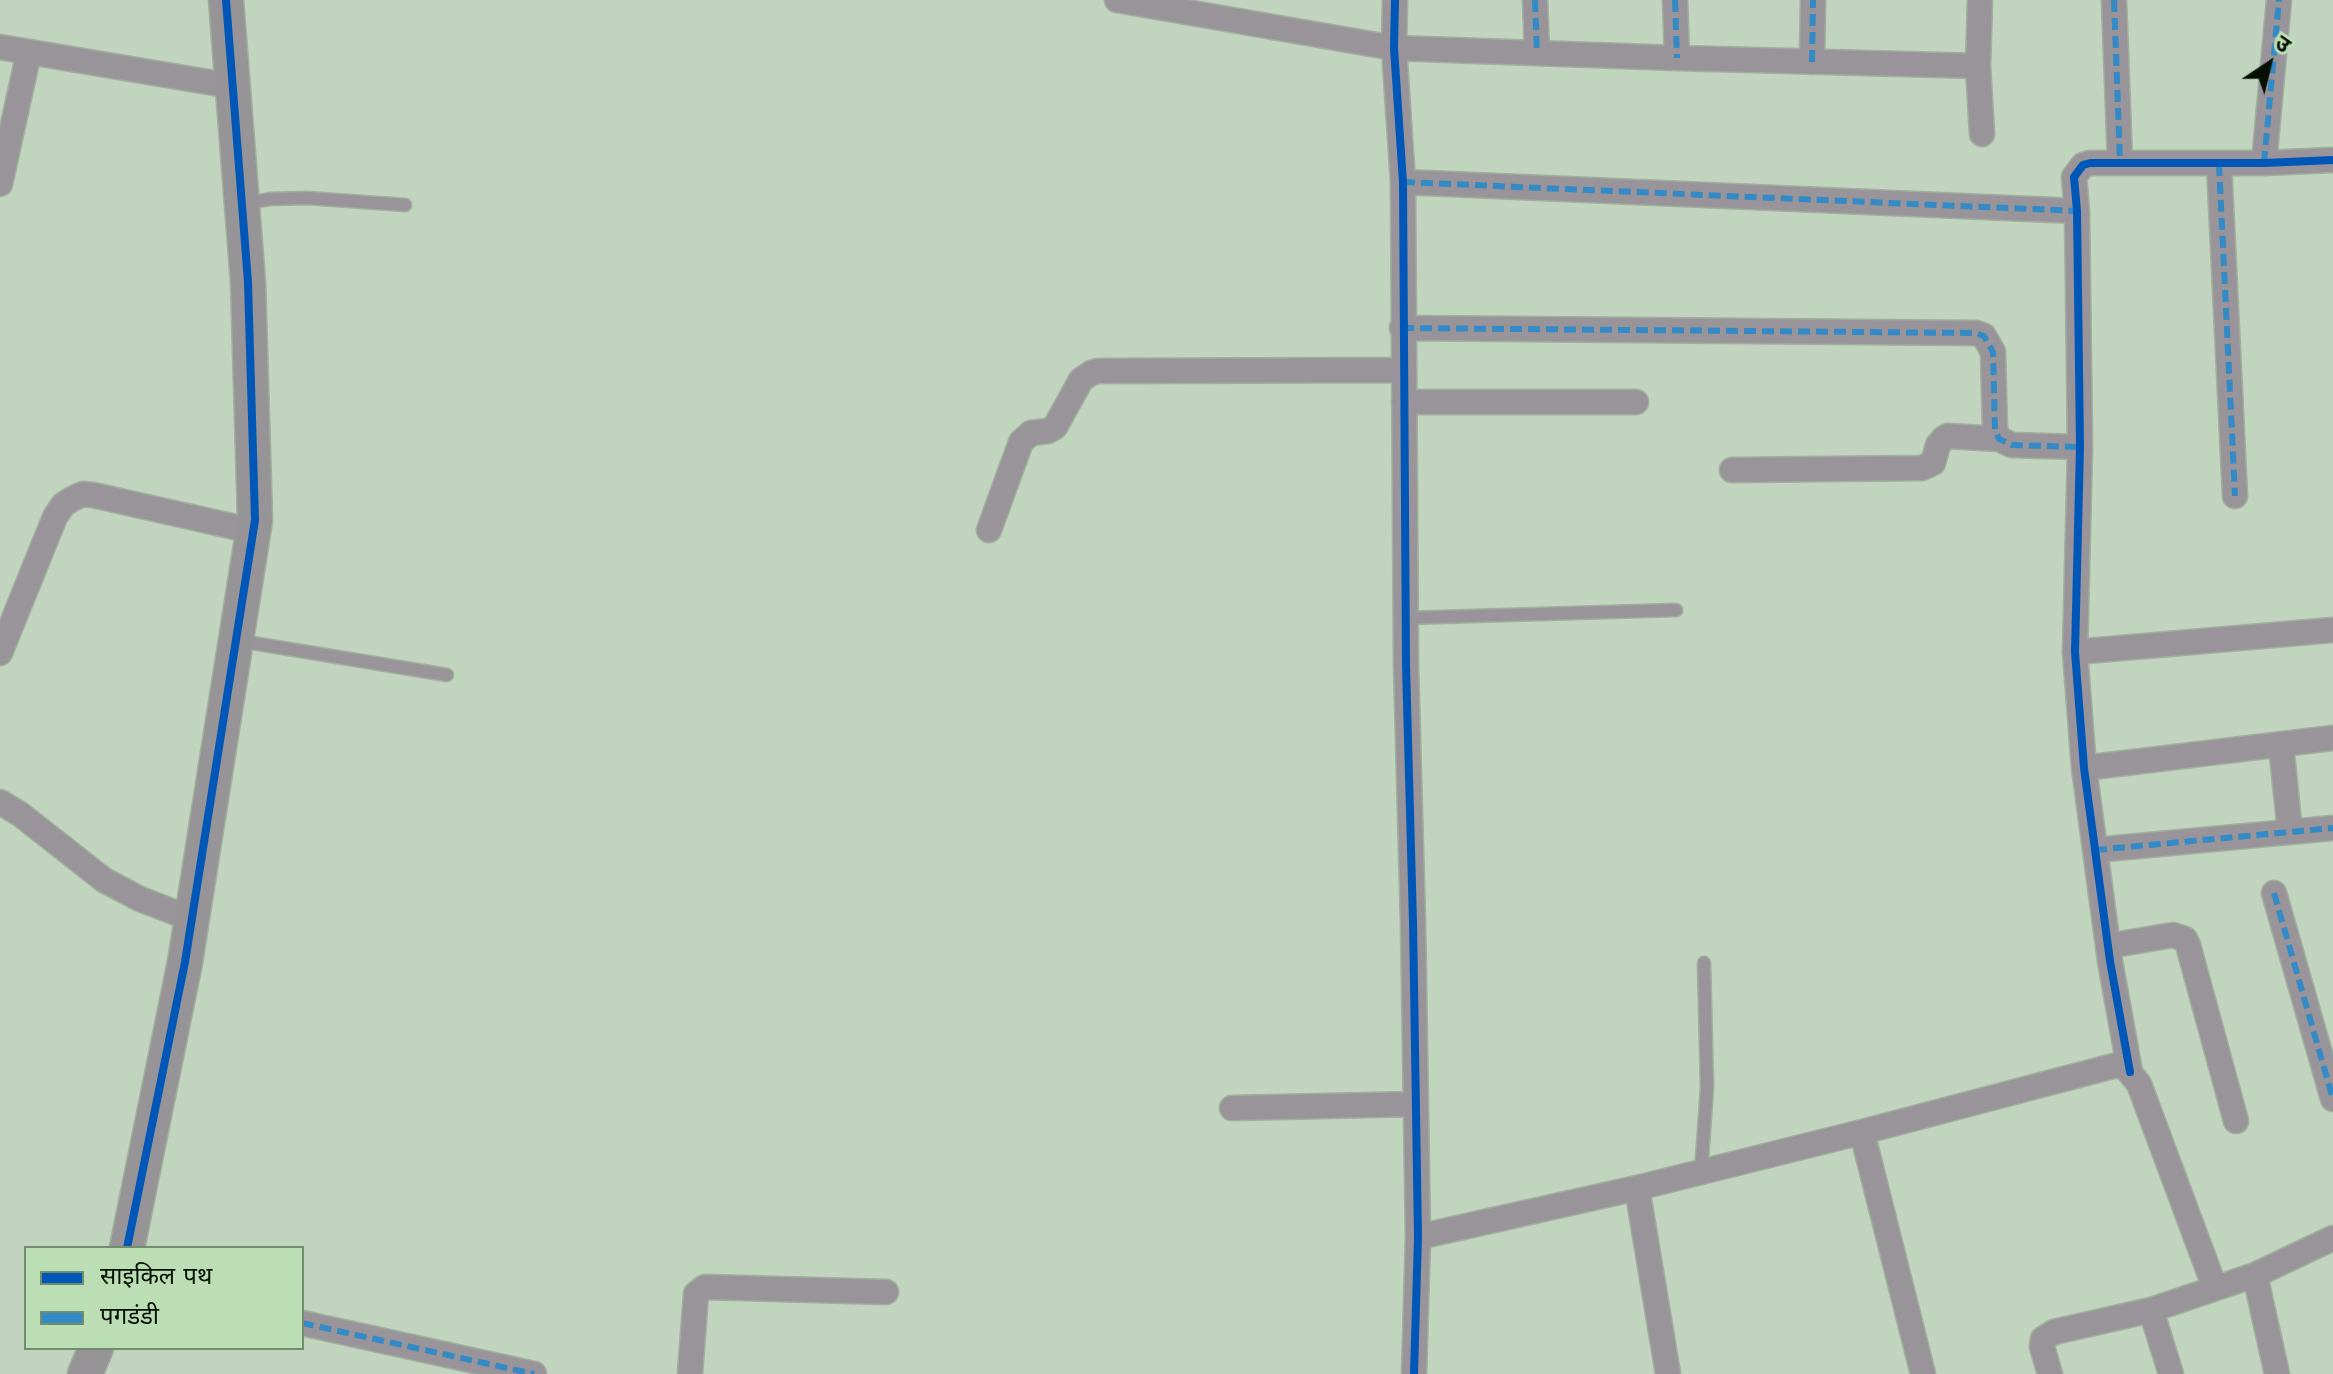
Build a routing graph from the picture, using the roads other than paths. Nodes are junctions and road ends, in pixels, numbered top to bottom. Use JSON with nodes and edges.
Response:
{"nodes":[{"id":1,"x":226,"y":0,"type":"edge"},
{"id":2,"x":1117,"y":0,"type":"edge"},
{"id":3,"x":1395,"y":0,"type":"edge"},
{"id":4,"x":1535,"y":0,"type":"edge"},
{"id":5,"x":1675,"y":0,"type":"edge"},
{"id":6,"x":1813,"y":0,"type":"edge"},
{"id":7,"x":1980,"y":0,"type":"edge"},
{"id":8,"x":2114,"y":0,"type":"edge"},
{"id":9,"x":2279,"y":0,"type":"edge"},
{"id":10,"x":0,"y":47,"type":"edge"},
{"id":11,"x":1394,"y":48,"type":"junction"},
{"id":12,"x":29,"y":52,"type":"junction"},
{"id":13,"x":1537,"y":53,"type":"junction"},
{"id":14,"x":1677,"y":58,"type":"junction"},
{"id":15,"x":1812,"y":62,"type":"junction"},
{"id":16,"x":1978,"y":66,"type":"junction"},
{"id":17,"x":232,"y":86,"type":"junction"},
{"id":18,"x":1982,"y":134,"type":"dead end"},
{"id":19,"x":2333,"y":160,"type":"edge"},
{"id":20,"x":2120,"y":162,"type":"junction"},
{"id":21,"x":2264,"y":163,"type":"junction"},
{"id":22,"x":2219,"y":164,"type":"junction"},
{"id":23,"x":1403,"y":182,"type":"junction"},
{"id":24,"x":0,"y":184,"type":"edge"},
{"id":25,"x":242,"y":204,"type":"junction"},
{"id":26,"x":405,"y":205,"type":"dead end"},
{"id":27,"x":2077,"y":211,"type":"junction"},
{"id":28,"x":1402,"y":328,"type":"junction"},
{"id":29,"x":1403,"y":370,"type":"junction"},
{"id":30,"x":1404,"y":402,"type":"junction"},
{"id":31,"x":1636,"y":402,"type":"dead end"},
{"id":32,"x":1999,"y":439,"type":"junction"},
{"id":33,"x":2080,"y":447,"type":"junction"},
{"id":34,"x":1732,"y":470,"type":"dead end"},
{"id":35,"x":2235,"y":496,"type":"dead end"},
{"id":36,"x":989,"y":530,"type":"dead end"},
{"id":37,"x":253,"y":531,"type":"junction"},
{"id":38,"x":1676,"y":610,"type":"dead end"},
{"id":39,"x":1405,"y":618,"type":"junction"},
{"id":40,"x":2333,"y":630,"type":"edge"},
{"id":41,"x":236,"y":641,"type":"junction"},
{"id":42,"x":0,"y":651,"type":"edge"},
{"id":43,"x":2075,"y":652,"type":"junction"},
{"id":44,"x":447,"y":675,"type":"dead end"},
{"id":45,"x":2333,"y":738,"type":"edge"},
{"id":46,"x":2281,"y":745,"type":"junction"},
{"id":47,"x":2084,"y":768,"type":"junction"},
{"id":48,"x":0,"y":802,"type":"edge"},
{"id":49,"x":2333,"y":828,"type":"edge"},
{"id":50,"x":2290,"y":832,"type":"junction"},
{"id":51,"x":2095,"y":850,"type":"junction"},
{"id":52,"x":2274,"y":893,"type":"dead end"},
{"id":53,"x":192,"y":919,"type":"junction"},
{"id":54,"x":2108,"y":946,"type":"junction"},
{"id":55,"x":1704,"y":963,"type":"dead end"},
{"id":56,"x":2130,"y":1072,"type":"junction"},
{"id":57,"x":2333,"y":1099,"type":"edge"},
{"id":58,"x":1416,"y":1104,"type":"junction"},
{"id":59,"x":1232,"y":1108,"type":"dead end"},
{"id":60,"x":2236,"y":1121,"type":"dead end"},
{"id":61,"x":1862,"y":1132,"type":"junction"},
{"id":62,"x":1701,"y":1172,"type":"junction"},
{"id":63,"x":1637,"y":1188,"type":"junction"},
{"id":64,"x":1418,"y":1237,"type":"junction"},
{"id":65,"x":2333,"y":1238,"type":"edge"},
{"id":66,"x":127,"y":1246,"type":"edge"},
{"id":67,"x":2255,"y":1275,"type":"junction"},
{"id":68,"x":2215,"y":1288,"type":"junction"},
{"id":69,"x":886,"y":1292,"type":"dead end"},
{"id":70,"x":2151,"y":1310,"type":"junction"},
{"id":71,"x":304,"y":1323,"type":"edge"},
{"id":72,"x":95,"y":1350,"type":"edge"},
{"id":73,"x":85,"y":1374,"type":"edge"},
{"id":74,"x":534,"y":1374,"type":"edge"},
{"id":75,"x":690,"y":1374,"type":"edge"},
{"id":76,"x":1414,"y":1374,"type":"edge"},
{"id":77,"x":1668,"y":1374,"type":"edge"},
{"id":78,"x":1923,"y":1374,"type":"edge"},
{"id":79,"x":2050,"y":1374,"type":"edge"},
{"id":80,"x":2171,"y":1374,"type":"edge"},
{"id":81,"x":2277,"y":1374,"type":"edge"}],
"edges":[{"from":1,"to":17,"type":"street"},
{"from":2,"to":11,"type":"street"},
{"from":3,"to":11,"type":"street"},
{"from":4,"to":13,"type":"street"},
{"from":5,"to":14,"type":"street"},
{"from":6,"to":15,"type":"street"},
{"from":7,"to":16,"type":"street"},
{"from":8,"to":20,"type":"street"},
{"from":9,"to":21,"type":"street"},
{"from":10,"to":12,"type":"street"},
{"from":11,"to":13,"type":"street"},
{"from":11,"to":23,"type":"street"},
{"from":12,"to":17,"type":"street"},
{"from":12,"to":24,"type":"street"},
{"from":13,"to":14,"type":"street"},
{"from":14,"to":15,"type":"street"},
{"from":15,"to":16,"type":"street"},
{"from":16,"to":18,"type":"street"},
{"from":17,"to":25,"type":"street"},
{"from":19,"to":21,"type":"street"},
{"from":20,"to":22,"type":"street"},
{"from":20,"to":27,"type":"street"},
{"from":21,"to":22,"type":"street"},
{"from":22,"to":35,"type":"street"},
{"from":23,"to":27,"type":"street"},
{"from":23,"to":28,"type":"street"},
{"from":25,"to":26,"type":"lane"},
{"from":25,"to":37,"type":"street"},
{"from":27,"to":33,"type":"street"},
{"from":28,"to":29,"type":"street"},
{"from":28,"to":32,"type":"street"},
{"from":29,"to":30,"type":"street"},
{"from":29,"to":36,"type":"street"},
{"from":30,"to":31,"type":"street"},
{"from":30,"to":39,"type":"street"},
{"from":32,"to":33,"type":"street"},
{"from":32,"to":34,"type":"street"},
{"from":33,"to":43,"type":"street"},
{"from":37,"to":41,"type":"street"},
{"from":37,"to":42,"type":"street"},
{"from":38,"to":39,"type":"lane"},
{"from":39,"to":58,"type":"street"},
{"from":40,"to":43,"type":"street"},
{"from":41,"to":44,"type":"lane"},
{"from":41,"to":53,"type":"street"},
{"from":43,"to":47,"type":"street"},
{"from":45,"to":46,"type":"street"},
{"from":46,"to":47,"type":"street"},
{"from":46,"to":50,"type":"street"},
{"from":47,"to":51,"type":"street"},
{"from":48,"to":53,"type":"street"},
{"from":49,"to":50,"type":"street"},
{"from":50,"to":51,"type":"street"},
{"from":51,"to":54,"type":"street"},
{"from":52,"to":57,"type":"street"},
{"from":53,"to":66,"type":"street"},
{"from":54,"to":56,"type":"street"},
{"from":54,"to":60,"type":"street"},
{"from":55,"to":62,"type":"lane"},
{"from":56,"to":61,"type":"street"},
{"from":56,"to":68,"type":"street"},
{"from":58,"to":59,"type":"street"},
{"from":58,"to":64,"type":"street"},
{"from":61,"to":62,"type":"street"},
{"from":61,"to":78,"type":"street"},
{"from":62,"to":63,"type":"street"},
{"from":63,"to":64,"type":"street"},
{"from":63,"to":77,"type":"street"},
{"from":64,"to":76,"type":"street"},
{"from":65,"to":67,"type":"street"},
{"from":67,"to":68,"type":"street"},
{"from":67,"to":81,"type":"street"},
{"from":68,"to":70,"type":"street"},
{"from":69,"to":75,"type":"street"},
{"from":70,"to":79,"type":"street"},
{"from":70,"to":80,"type":"street"},
{"from":71,"to":74,"type":"street"},
{"from":72,"to":73,"type":"street"}]}
